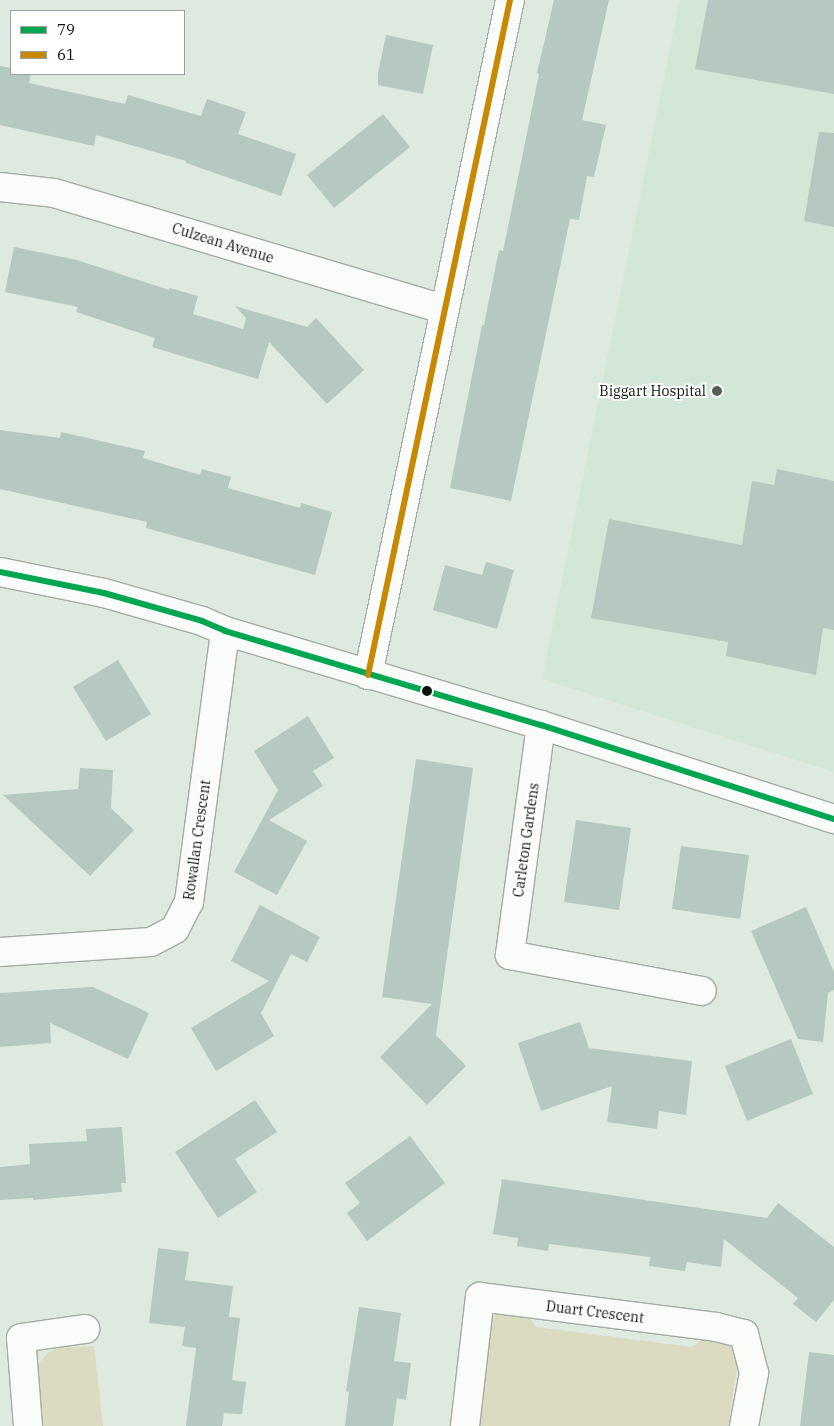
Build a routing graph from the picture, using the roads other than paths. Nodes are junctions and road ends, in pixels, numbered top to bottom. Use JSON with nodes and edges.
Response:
{"nodes":[{"id":1,"x":510,"y":0,"type":"edge"},
{"id":2,"x":0,"y":187,"type":"edge"},
{"id":3,"x":444,"y":309,"type":"junction"},
{"id":4,"x":0,"y":572,"type":"edge"},
{"id":5,"x":225,"y":631,"type":"junction"},
{"id":6,"x":368,"y":675,"type":"junction"},
{"id":7,"x":541,"y":725,"type":"junction"},
{"id":8,"x":834,"y":819,"type":"edge"},
{"id":9,"x":0,"y":952,"type":"edge"},
{"id":10,"x":702,"y":991,"type":"dead end"},
{"id":11,"x":85,"y":1329,"type":"dead end"},
{"id":12,"x":28,"y":1426,"type":"edge"},
{"id":13,"x":465,"y":1426,"type":"edge"},
{"id":14,"x":744,"y":1426,"type":"edge"}],
"edges":[{"from":1,"to":3,"type":"street"},
{"from":2,"to":3,"type":"street","name":"Culzean Avenue"},
{"from":3,"to":6,"type":"street"},
{"from":4,"to":5,"type":"street"},
{"from":5,"to":6,"type":"street"},
{"from":5,"to":9,"type":"street","name":"Rowallan Crescent"},
{"from":6,"to":7,"type":"street"},
{"from":7,"to":8,"type":"street"},
{"from":7,"to":10,"type":"street","name":"Carleton Gardens"},
{"from":11,"to":12,"type":"street"},
{"from":13,"to":14,"type":"street","name":"Duart Crescent"}]}
